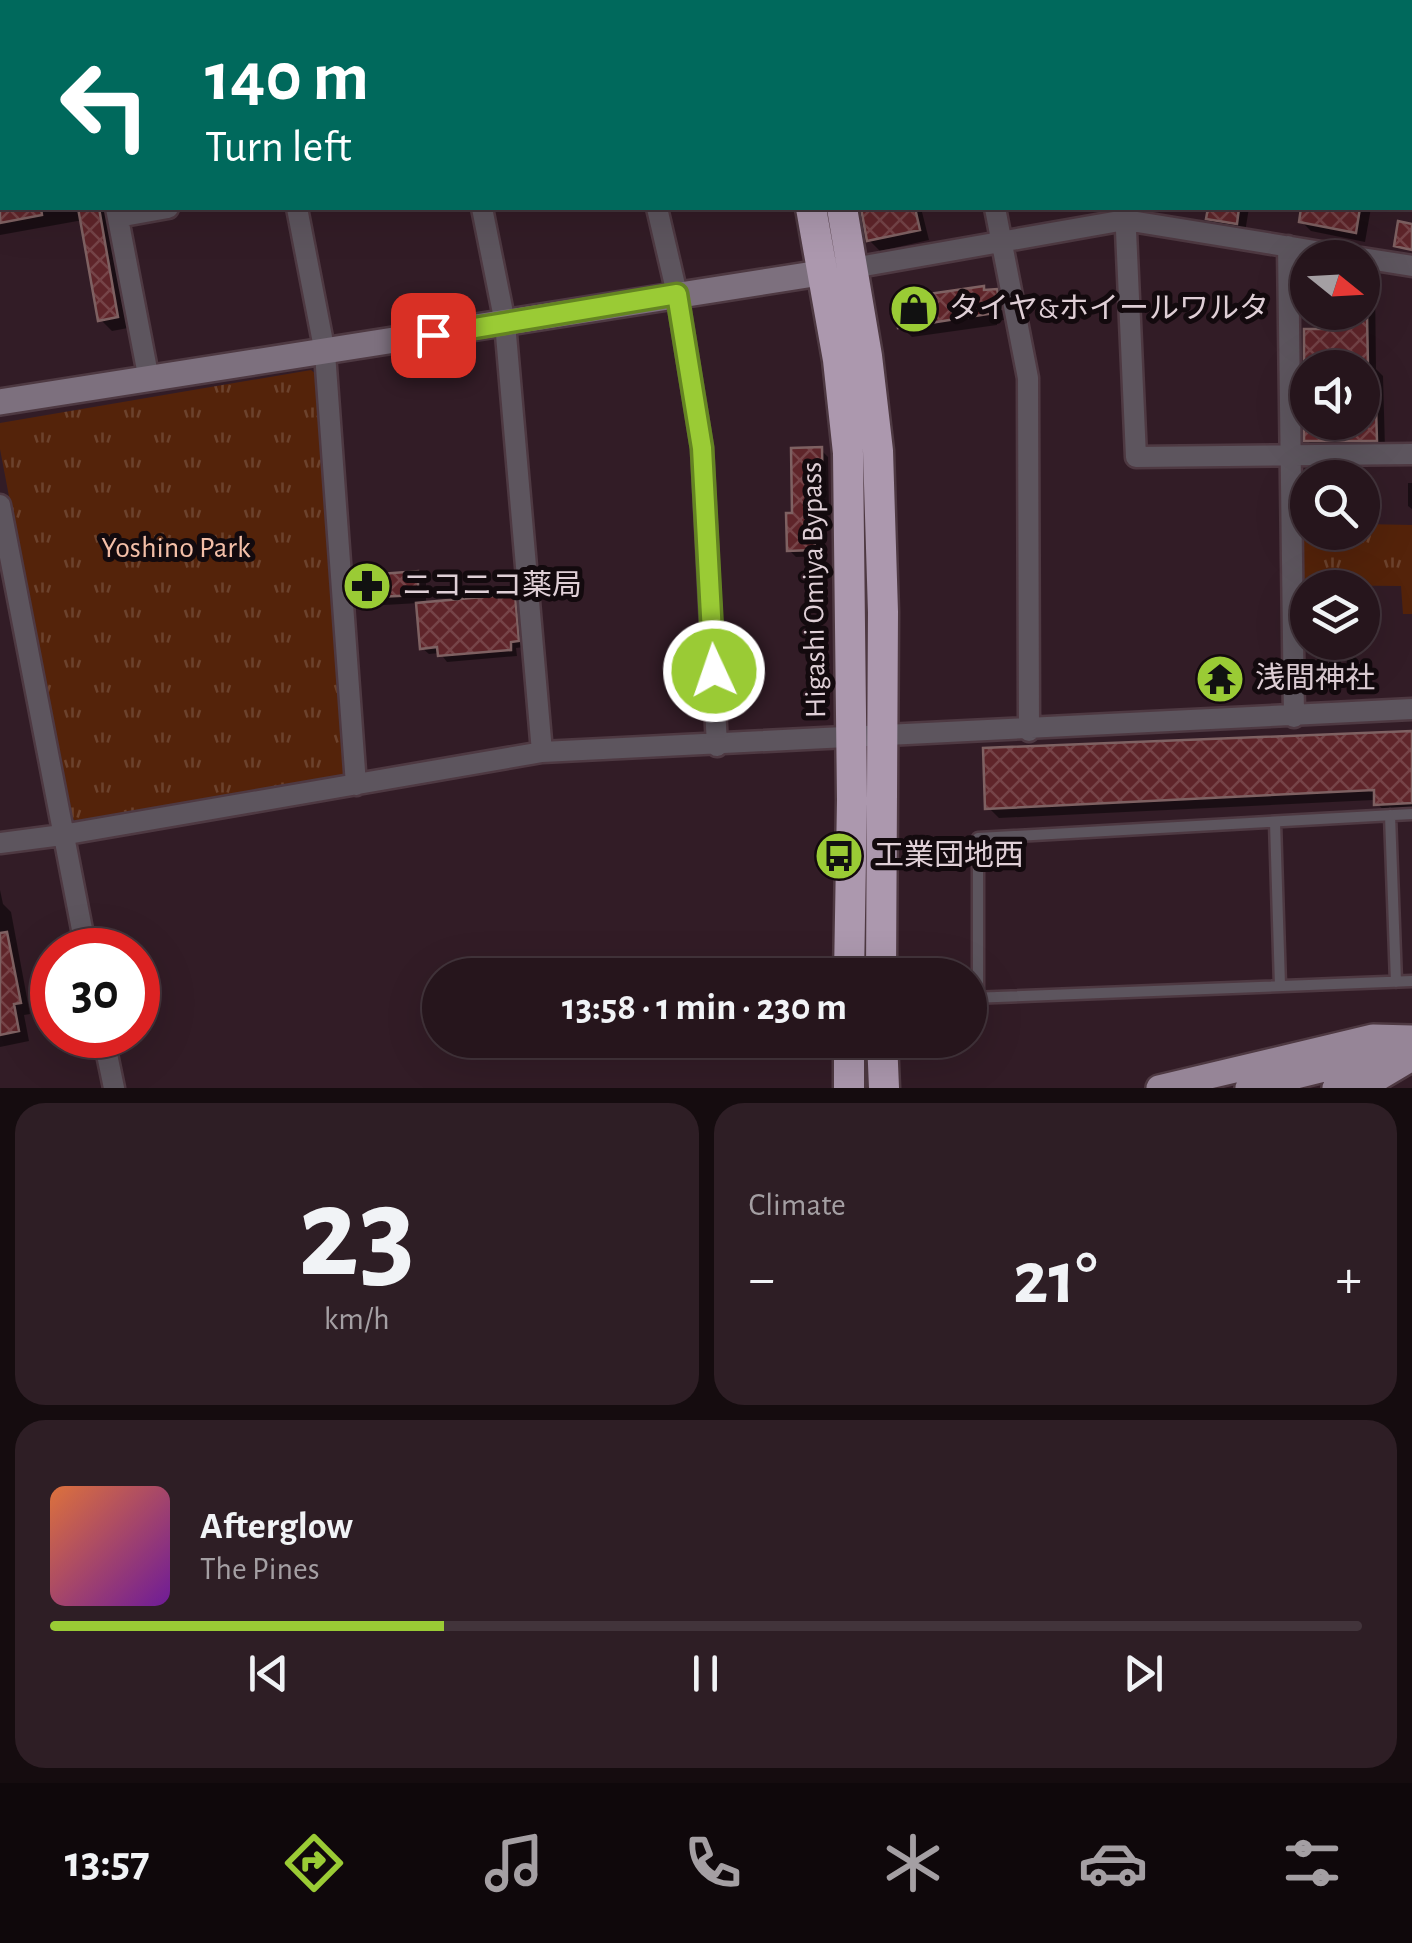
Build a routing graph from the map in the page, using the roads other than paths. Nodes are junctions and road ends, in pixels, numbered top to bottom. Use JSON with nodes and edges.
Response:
{"nodes":[{"id":1,"x":142,"y":210,"type":"edge"},
{"id":2,"x":298,"y":210,"type":"edge"},
{"id":3,"x":482,"y":210,"type":"edge"},
{"id":4,"x":656,"y":210,"type":"edge"},
{"id":5,"x":811,"y":210,"type":"edge"},
{"id":6,"x":842,"y":210,"type":"edge"},
{"id":7,"x":995,"y":210,"type":"edge"},
{"id":8,"x":117,"y":212,"type":"edge"},
{"id":9,"x":1125,"y":214,"type":"edge"},
{"id":10,"x":1002,"y":241,"type":"junction"},
{"id":11,"x":1288,"y":246,"type":"joint"},
{"id":12,"x":1380,"y":261,"type":"edge"},
{"id":13,"x":1412,"y":266,"type":"edge"},
{"id":14,"x":854,"y":268,"type":"junction"},
{"id":15,"x":822,"y":273,"type":"junction"},
{"id":16,"x":677,"y":294,"type":"junction"},
{"id":17,"x":505,"y":324,"type":"junction"},
{"id":18,"x":325,"y":353,"type":"junction"},
{"id":19,"x":149,"y":380,"type":"junction"},
{"id":20,"x":0,"y":402,"type":"edge"},
{"id":21,"x":1412,"y":454,"type":"edge"},
{"id":22,"x":1290,"y":455,"type":"junction"},
{"id":23,"x":0,"y":505,"type":"edge"},
{"id":24,"x":1412,"y":710,"type":"edge"},
{"id":25,"x":1294,"y":717,"type":"junction"},
{"id":26,"x":1028,"y":730,"type":"junction"},
{"id":27,"x":883,"y":738,"type":"junction"},
{"id":28,"x":852,"y":739,"type":"junction"},
{"id":29,"x":717,"y":746,"type":"junction"},
{"id":30,"x":542,"y":752,"type":"junction"},
{"id":31,"x":356,"y":785,"type":"junction"},
{"id":32,"x":1412,"y":814,"type":"edge"},
{"id":33,"x":1390,"y":816,"type":"junction"},
{"id":34,"x":1275,"y":822,"type":"junction"},
{"id":35,"x":62,"y":836,"type":"junction"},
{"id":36,"x":0,"y":843,"type":"edge"},
{"id":37,"x":81,"y":928,"type":"edge"},
{"id":38,"x":849,"y":958,"type":"edge"},
{"id":39,"x":881,"y":958,"type":"edge"},
{"id":40,"x":975,"y":958,"type":"edge"},
{"id":41,"x":1412,"y":981,"type":"edge"},
{"id":42,"x":1396,"y":982,"type":"junction"},
{"id":43,"x":1280,"y":986,"type":"junction"},
{"id":44,"x":987,"y":997,"type":"edge"},
{"id":45,"x":1412,"y":1038,"type":"edge"},
{"id":46,"x":1412,"y":1048,"type":"edge"},
{"id":47,"x":108,"y":1058,"type":"edge"},
{"id":48,"x":849,"y":1058,"type":"edge"},
{"id":49,"x":883,"y":1058,"type":"edge"},
{"id":50,"x":1412,"y":1058,"type":"edge"},
{"id":51,"x":114,"y":1088,"type":"edge"},
{"id":52,"x":849,"y":1088,"type":"edge"},
{"id":53,"x":884,"y":1088,"type":"edge"},
{"id":54,"x":1160,"y":1088,"type":"edge"},
{"id":55,"x":1248,"y":1088,"type":"edge"},
{"id":56,"x":1335,"y":1088,"type":"edge"}],
"edges":[{"from":1,"to":8,"type":"street"},
{"from":2,"to":18,"type":"street"},
{"from":3,"to":17,"type":"street"},
{"from":4,"to":16,"type":"street"},
{"from":5,"to":15,"type":"highway","name":"Higashi Omiya Bypass"},
{"from":6,"to":14,"type":"highway"},
{"from":7,"to":10,"type":"street"},
{"from":8,"to":19,"type":"street"},
{"from":9,"to":10,"type":"street"},
{"from":9,"to":11,"type":"street"},
{"from":9,"to":22,"type":"street"},
{"from":10,"to":14,"type":"street"},
{"from":10,"to":26,"type":"street"},
{"from":11,"to":22,"type":"street"},
{"from":12,"to":13,"type":"street"},
{"from":14,"to":15,"type":"street"},
{"from":14,"to":27,"type":"highway"},
{"from":15,"to":16,"type":"street"},
{"from":15,"to":28,"type":"highway","name":"Higashi Omiya Bypass"},
{"from":16,"to":17,"type":"street"},
{"from":16,"to":29,"type":"street"},
{"from":17,"to":18,"type":"street"},
{"from":17,"to":30,"type":"street"},
{"from":18,"to":19,"type":"street"},
{"from":18,"to":31,"type":"street"},
{"from":19,"to":20,"type":"street"},
{"from":21,"to":22,"type":"street"},
{"from":22,"to":25,"type":"street"},
{"from":23,"to":35,"type":"street"},
{"from":24,"to":25,"type":"street"},
{"from":25,"to":26,"type":"street"},
{"from":26,"to":27,"type":"street"},
{"from":27,"to":28,"type":"street"},
{"from":27,"to":39,"type":"highway"},
{"from":28,"to":29,"type":"street"},
{"from":28,"to":38,"type":"highway","name":"Higashi Omiya Bypass"},
{"from":29,"to":30,"type":"street"},
{"from":30,"to":31,"type":"street"},
{"from":31,"to":35,"type":"street"},
{"from":32,"to":33,"type":"lane"},
{"from":33,"to":34,"type":"lane"},
{"from":33,"to":42,"type":"lane"},
{"from":34,"to":40,"type":"lane"},
{"from":34,"to":43,"type":"lane"},
{"from":35,"to":36,"type":"street"},
{"from":35,"to":37,"type":"street"},
{"from":41,"to":42,"type":"lane"},
{"from":42,"to":43,"type":"lane"},
{"from":43,"to":44,"type":"lane"},
{"from":45,"to":54,"type":"main road"},
{"from":46,"to":55,"type":"main road"},
{"from":47,"to":51,"type":"street"},
{"from":48,"to":52,"type":"highway"},
{"from":49,"to":53,"type":"highway"},
{"from":50,"to":56,"type":"main road"}]}
